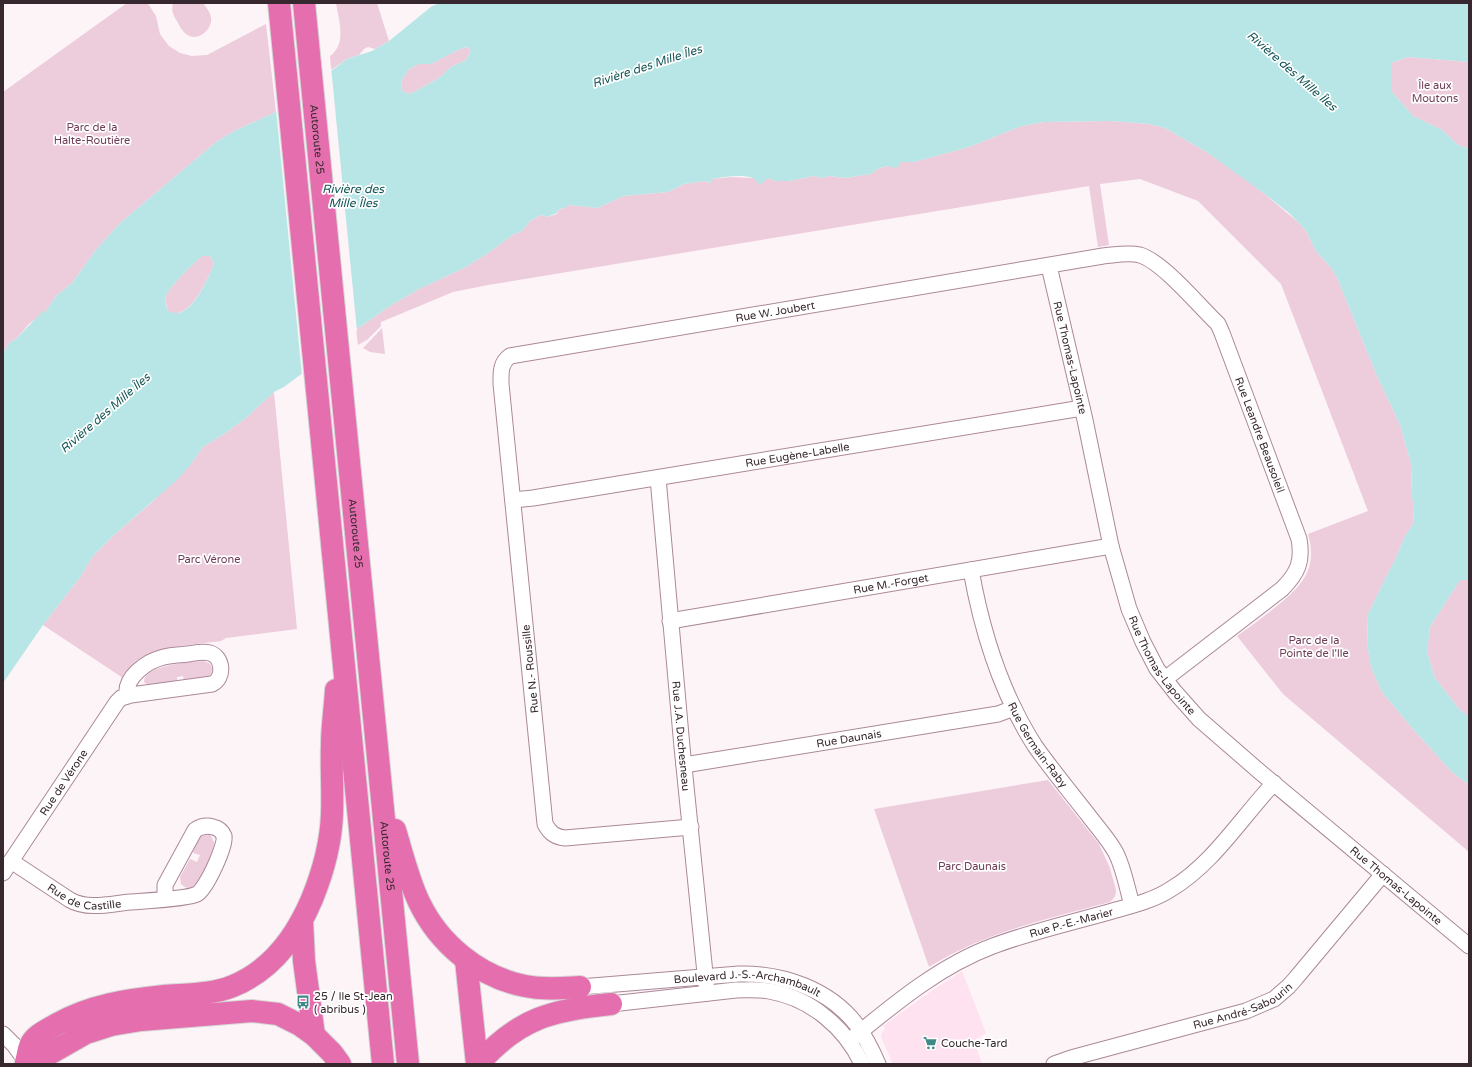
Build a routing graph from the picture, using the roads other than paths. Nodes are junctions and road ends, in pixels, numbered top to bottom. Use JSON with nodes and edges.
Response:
{"nodes":[{"id":1,"x":279,"y":3,"type":"edge"},
{"id":2,"x":304,"y":3,"type":"edge"},
{"id":3,"x":1049,"y":266,"type":"junction"},
{"id":4,"x":503,"y":363,"type":"joint"},
{"id":5,"x":1082,"y":408,"type":"junction"},
{"id":6,"x":658,"y":478,"type":"junction"},
{"id":7,"x":513,"y":500,"type":"junction"},
{"id":8,"x":1111,"y":546,"type":"junction"},
{"id":9,"x":971,"y":570,"type":"junction"},
{"id":10,"x":670,"y":621,"type":"junction"},
{"id":11,"x":341,"y":637,"type":"junction"},
{"id":12,"x":1165,"y":679,"type":"junction"},
{"id":13,"x":127,"y":696,"type":"junction"},
{"id":14,"x":1014,"y":708,"type":"junction"},
{"id":15,"x":684,"y":765,"type":"junction"},
{"id":16,"x":1274,"y":783,"type":"junction"},
{"id":17,"x":382,"y":788,"type":"junction"},
{"id":18,"x":690,"y":827,"type":"junction"},
{"id":19,"x":7,"y":867,"type":"edge"},
{"id":20,"x":1383,"y":874,"type":"junction"},
{"id":21,"x":165,"y":898,"type":"junction"},
{"id":22,"x":1132,"y":905,"type":"junction"},
{"id":23,"x":302,"y":920,"type":"junction"},
{"id":24,"x":1469,"y":946,"type":"edge"},
{"id":25,"x":466,"y":960,"type":"junction"},
{"id":26,"x":705,"y":976,"type":"junction"},
{"id":27,"x":580,"y":988,"type":"joint"},
{"id":28,"x":707,"y":993,"type":"junction"},
{"id":29,"x":611,"y":1004,"type":"joint"},
{"id":30,"x":861,"y":1031,"type":"junction"},
{"id":31,"x":3,"y":1034,"type":"edge"},
{"id":32,"x":314,"y":1035,"type":"junction"},
{"id":33,"x":849,"y":1041,"type":"junction"},
{"id":34,"x":26,"y":1063,"type":"edge"},
{"id":35,"x":340,"y":1064,"type":"edge"},
{"id":36,"x":383,"y":1064,"type":"edge"},
{"id":37,"x":408,"y":1064,"type":"edge"},
{"id":38,"x":478,"y":1064,"type":"edge"},
{"id":39,"x":862,"y":1064,"type":"edge"},
{"id":40,"x":878,"y":1064,"type":"edge"},
{"id":41,"x":1054,"y":1064,"type":"edge"}],
"edges":[{"from":1,"to":11,"type":"highway"},
{"from":2,"to":17,"type":"highway","name":"Autoroute 25"},
{"from":3,"to":4,"type":"street","name":"Rue W. Joubert"},
{"from":3,"to":5,"type":"street","name":"Rue Thomas-Lapointe"},
{"from":3,"to":12,"type":"street","name":"Rue Leandre Beausoleil"},
{"from":4,"to":7,"type":"street","name":"Rue N.- Roussille"},
{"from":5,"to":6,"type":"street","name":"Rue Eugène-Labelle"},
{"from":5,"to":8,"type":"street","name":"Rue Thomas-Lapointe"},
{"from":6,"to":7,"type":"street","name":"Rue Eugène-Labelle"},
{"from":6,"to":10,"type":"street","name":"Rue J.A. Duchesneau"},
{"from":7,"to":18,"type":"street","name":"Rue N.- Roussille"},
{"from":8,"to":9,"type":"street","name":"Rue M.-Forget"},
{"from":8,"to":12,"type":"street","name":"Rue Thomas-Lapointe"},
{"from":9,"to":10,"type":"street","name":"Rue M.-Forget"},
{"from":9,"to":14,"type":"street","name":"Rue Germain-Raby"},
{"from":10,"to":15,"type":"street","name":"Rue J.A. Duchesneau"},
{"from":11,"to":23,"type":"highway"},
{"from":11,"to":36,"type":"highway"},
{"from":12,"to":16,"type":"street","name":"Rue Thomas-Lapointe"},
{"from":13,"to":13,"type":"street"},
{"from":13,"to":19,"type":"street","name":"Rue de Vérone"},
{"from":14,"to":15,"type":"street","name":"Rue Daunais"},
{"from":14,"to":22,"type":"street","name":"Rue Germain-Raby"},
{"from":15,"to":18,"type":"street","name":"Rue J.A. Duchesneau"},
{"from":16,"to":20,"type":"street","name":"Rue Thomas-Lapointe"},
{"from":16,"to":22,"type":"street","name":"Rue P.-E.-Marier"},
{"from":17,"to":25,"type":"highway"},
{"from":17,"to":37,"type":"highway","name":"Autoroute 25"},
{"from":18,"to":26,"type":"street","name":"Rue J.A. Duchesneau"},
{"from":19,"to":21,"type":"street","name":"Rue de Castille"},
{"from":20,"to":24,"type":"street","name":"Rue Thomas-Lapointe"},
{"from":20,"to":41,"type":"street","name":"Rue André-Sabourin"},
{"from":21,"to":21,"type":"street","name":"Rue de Castille"},
{"from":22,"to":30,"type":"street","name":"Rue P.-E.-Marier"},
{"from":23,"to":32,"type":"highway"},
{"from":23,"to":34,"type":"highway"},
{"from":25,"to":27,"type":"highway"},
{"from":25,"to":38,"type":"highway"},
{"from":26,"to":27,"type":"street","name":"Boulevard J.-S.-Archambault"},
{"from":26,"to":28,"type":"street","name":"Rue J.A. Duchesneau"},
{"from":26,"to":30,"type":"street","name":"Boulevard J.-S.-Archambault"},
{"from":28,"to":29,"type":"street","name":"Boulevard J.-S.-Archambault"},
{"from":28,"to":33,"type":"street","name":"Boulevard J.-S.-Archambault"},
{"from":29,"to":38,"type":"highway"},
{"from":30,"to":33,"type":"street","name":"Rue P.-E.-Marier"},
{"from":30,"to":40,"type":"street","name":"Boulevard J.-S.-Archambault"},
{"from":31,"to":34,"type":"street"},
{"from":32,"to":34,"type":"highway"},
{"from":32,"to":35,"type":"highway"},
{"from":33,"to":39,"type":"street","name":"Boulevard J.-S.-Archambault"}]}
